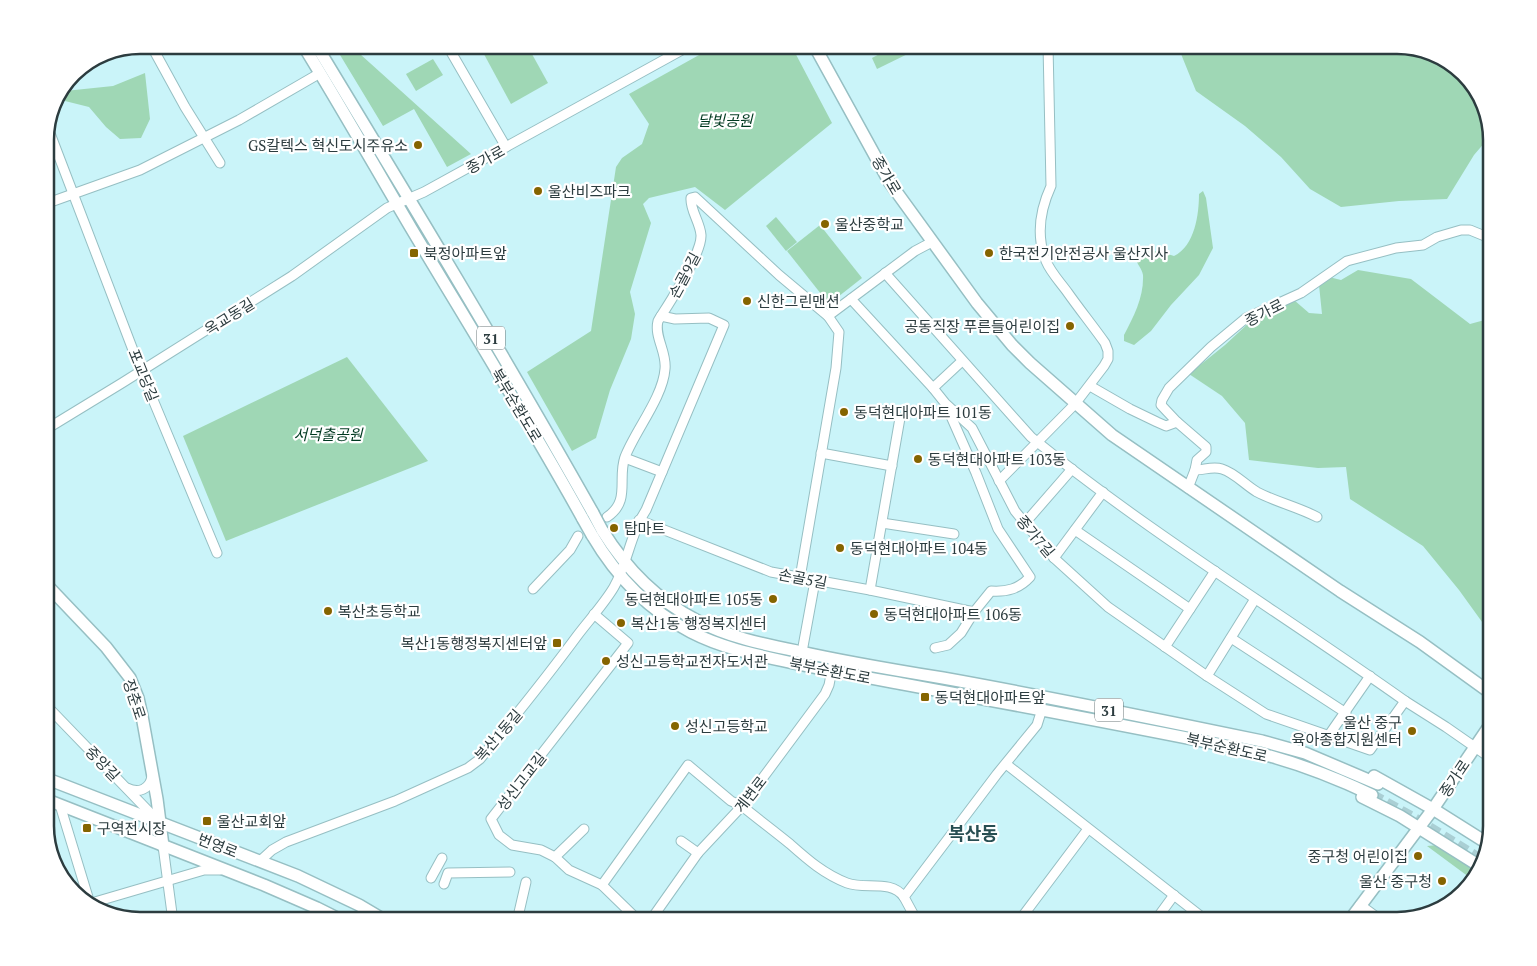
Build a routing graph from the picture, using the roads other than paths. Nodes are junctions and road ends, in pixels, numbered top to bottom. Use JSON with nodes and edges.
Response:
{"nodes":[{"id":1,"x":156,"y":54,"type":"edge"},
{"id":2,"x":301,"y":54,"type":"edge"},
{"id":3,"x":310,"y":54,"type":"edge"},
{"id":4,"x":320,"y":54,"type":"edge"},
{"id":5,"x":328,"y":54,"type":"edge"},
{"id":6,"x":452,"y":54,"type":"edge"},
{"id":7,"x":675,"y":54,"type":"edge"},
{"id":8,"x":819,"y":54,"type":"edge"},
{"id":9,"x":1048,"y":54,"type":"edge"},
{"id":10,"x":315,"y":76,"type":"junction"},
{"id":11,"x":337,"y":90,"type":"junction"},
{"id":12,"x":204,"y":138,"type":"junction"},
{"id":13,"x":54,"y":143,"type":"edge"},
{"id":14,"x":506,"y":146,"type":"junction"},
{"id":15,"x":220,"y":163,"type":"dead end"},
{"id":16,"x":389,"y":164,"type":"junction"},
{"id":17,"x":378,"y":171,"type":"junction"},
{"id":18,"x":74,"y":195,"type":"junction"},
{"id":19,"x":409,"y":199,"type":"junction"},
{"id":20,"x":54,"y":201,"type":"edge"},
{"id":21,"x":397,"y":203,"type":"junction"},
{"id":22,"x":1483,"y":235,"type":"edge"},
{"id":23,"x":932,"y":242,"type":"junction"},
{"id":24,"x":885,"y":273,"type":"junction"},
{"id":25,"x":851,"y":299,"type":"junction"},
{"id":26,"x":661,"y":316,"type":"junction"},
{"id":27,"x":828,"y":316,"type":"junction"},
{"id":28,"x":962,"y":361,"type":"junction"},
{"id":29,"x":141,"y":371,"type":"junction"},
{"id":30,"x":1090,"y":386,"type":"junction"},
{"id":31,"x":933,"y":388,"type":"junction"},
{"id":32,"x":945,"y":402,"type":"junction"},
{"id":33,"x":1076,"y":404,"type":"junction"},
{"id":34,"x":900,"y":418,"type":"dead end"},
{"id":35,"x":1177,"y":422,"type":"junction"},
{"id":36,"x":54,"y":424,"type":"edge"},
{"id":37,"x":1039,"y":443,"type":"junction"},
{"id":38,"x":822,"y":453,"type":"junction"},
{"id":39,"x":625,"y":458,"type":"junction"},
{"id":40,"x":892,"y":466,"type":"junction"},
{"id":41,"x":1072,"y":469,"type":"junction"},
{"id":42,"x":1195,"y":470,"type":"junction"},
{"id":43,"x":662,"y":472,"type":"junction"},
{"id":44,"x":999,"y":480,"type":"junction"},
{"id":45,"x":1188,"y":488,"type":"junction"},
{"id":46,"x":1103,"y":492,"type":"junction"},
{"id":47,"x":588,"y":516,"type":"junction"},
{"id":48,"x":606,"y":517,"type":"dead end"},
{"id":49,"x":1317,"y":517,"type":"dead end"},
{"id":50,"x":639,"y":520,"type":"junction"},
{"id":51,"x":882,"y":523,"type":"junction"},
{"id":52,"x":1024,"y":523,"type":"junction"},
{"id":53,"x":1076,"y":530,"type":"junction"},
{"id":54,"x":597,"y":532,"type":"junction"},
{"id":55,"x":954,"y":534,"type":"dead end"},
{"id":56,"x":578,"y":536,"type":"dead end"},
{"id":57,"x":217,"y":553,"type":"dead end"},
{"id":58,"x":1054,"y":558,"type":"junction"},
{"id":59,"x":625,"y":563,"type":"junction"},
{"id":60,"x":1215,"y":571,"type":"junction"},
{"id":61,"x":620,"y":576,"type":"junction"},
{"id":62,"x":800,"y":578,"type":"junction"},
{"id":63,"x":814,"y":581,"type":"junction"},
{"id":64,"x":534,"y":589,"type":"dead end"},
{"id":65,"x":870,"y":590,"type":"junction"},
{"id":66,"x":54,"y":594,"type":"edge"},
{"id":67,"x":1255,"y":599,"type":"junction"},
{"id":68,"x":1190,"y":609,"type":"junction"},
{"id":69,"x":974,"y":612,"type":"junction"},
{"id":70,"x":594,"y":614,"type":"junction"},
{"id":71,"x":1231,"y":638,"type":"junction"},
{"id":72,"x":1165,"y":647,"type":"junction"},
{"id":73,"x":935,"y":648,"type":"dead end"},
{"id":74,"x":802,"y":652,"type":"junction"},
{"id":75,"x":834,"y":659,"type":"junction"},
{"id":76,"x":832,"y":671,"type":"junction"},
{"id":77,"x":1207,"y":676,"type":"junction"},
{"id":78,"x":1370,"y":676,"type":"junction"},
{"id":79,"x":1483,"y":688,"type":"edge"},
{"id":80,"x":1405,"y":701,"type":"junction"},
{"id":81,"x":1042,"y":709,"type":"junction"},
{"id":82,"x":54,"y":713,"type":"edge"},
{"id":83,"x":1346,"y":713,"type":"junction"},
{"id":84,"x":1096,"y":714,"type":"junction"},
{"id":85,"x":1329,"y":735,"type":"junction"},
{"id":86,"x":1483,"y":735,"type":"edge"},
{"id":87,"x":1475,"y":747,"type":"junction"},
{"id":88,"x":1483,"y":753,"type":"edge"},
{"id":89,"x":1006,"y":764,"type":"junction"},
{"id":90,"x":153,"y":773,"type":"junction"},
{"id":91,"x":54,"y":781,"type":"edge"},
{"id":92,"x":1378,"y":784,"type":"tunnel mouth"},
{"id":93,"x":127,"y":788,"type":"junction"},
{"id":94,"x":1372,"y":795,"type":"tunnel mouth"},
{"id":95,"x":54,"y":803,"type":"edge"},
{"id":96,"x":60,"y":805,"type":"junction"},
{"id":97,"x":742,"y":806,"type":"junction"},
{"id":98,"x":1433,"y":809,"type":"junction"},
{"id":99,"x":160,"y":822,"type":"junction"},
{"id":100,"x":1419,"y":828,"type":"junction"},
{"id":101,"x":584,"y":829,"type":"dead end"},
{"id":102,"x":1088,"y":829,"type":"junction"},
{"id":103,"x":1483,"y":840,"type":"edge"},
{"id":104,"x":681,"y":842,"type":"dead end"},
{"id":105,"x":163,"y":846,"type":"junction"},
{"id":106,"x":220,"y":846,"type":"junction"},
{"id":107,"x":698,"y":853,"type":"junction"},
{"id":108,"x":442,"y":858,"type":"dead end"},
{"id":109,"x":555,"y":858,"type":"junction"},
{"id":110,"x":260,"y":861,"type":"junction"},
{"id":111,"x":1475,"y":863,"type":"edge"},
{"id":112,"x":213,"y":865,"type":"junction"},
{"id":113,"x":226,"y":870,"type":"junction"},
{"id":114,"x":510,"y":872,"type":"dead end"},
{"id":115,"x":431,"y":878,"type":"dead end"},
{"id":116,"x":167,"y":881,"type":"junction"},
{"id":117,"x":526,"y":882,"type":"dead end"},
{"id":118,"x":444,"y":884,"type":"dead end"},
{"id":119,"x":602,"y":885,"type":"junction"},
{"id":120,"x":87,"y":895,"type":"edge"},
{"id":121,"x":1174,"y":896,"type":"junction"},
{"id":122,"x":904,"y":897,"type":"junction"},
{"id":123,"x":99,"y":902,"type":"edge"},
{"id":124,"x":1360,"y":905,"type":"junction"},
{"id":125,"x":172,"y":912,"type":"edge"},
{"id":126,"x":324,"y":912,"type":"edge"},
{"id":127,"x":369,"y":912,"type":"edge"},
{"id":128,"x":519,"y":912,"type":"edge"},
{"id":129,"x":630,"y":912,"type":"edge"},
{"id":130,"x":656,"y":912,"type":"edge"},
{"id":131,"x":912,"y":912,"type":"edge"},
{"id":132,"x":1026,"y":912,"type":"edge"},
{"id":133,"x":1162,"y":912,"type":"edge"},
{"id":134,"x":1195,"y":912,"type":"edge"},
{"id":135,"x":1355,"y":912,"type":"edge"},
{"id":136,"x":1370,"y":912,"type":"edge"}],
"edges":[{"from":1,"to":12,"type":"street"},
{"from":2,"to":10,"type":"main road"},
{"from":3,"to":11,"type":"main road"},
{"from":4,"to":11,"type":"main road"},
{"from":5,"to":16,"type":"main road"},
{"from":6,"to":14,"type":"street"},
{"from":7,"to":14,"type":"street","name":"종가로"},
{"from":8,"to":23,"type":"main road","name":"종가로"},
{"from":9,"to":30,"type":"street"},
{"from":10,"to":12,"type":"street"},
{"from":10,"to":17,"type":"main road"},
{"from":11,"to":16,"type":"main road","name":"북부순환도로"},
{"from":11,"to":17,"type":"main road","name":"북부순환도로"},
{"from":12,"to":15,"type":"street"},
{"from":12,"to":18,"type":"street"},
{"from":13,"to":18,"type":"street","name":"포교당길"},
{"from":14,"to":19,"type":"street","name":"종가로"},
{"from":16,"to":19,"type":"main road","name":"북부순환도로","number":"31"},
{"from":17,"to":21,"type":"main road","name":"북부순환도로","number":"31"},
{"from":18,"to":20,"type":"street"},
{"from":18,"to":29,"type":"street","name":"포교당길"},
{"from":19,"to":21,"type":"street","name":"옥교동길"},
{"from":19,"to":47,"type":"main road","name":"북부순환도로","number":"31"},
{"from":21,"to":29,"type":"street","name":"옥교동길"},
{"from":21,"to":47,"type":"main road","name":"북부순환도로","number":"31"},
{"from":22,"to":35,"type":"street","name":"종가로"},
{"from":23,"to":24,"type":"street"},
{"from":23,"to":33,"type":"main road","name":"종가로"},
{"from":24,"to":25,"type":"street"},
{"from":24,"to":28,"type":"street"},
{"from":25,"to":27,"type":"street"},
{"from":25,"to":31,"type":"street","name":"종가7길"},
{"from":26,"to":27,"type":"street","name":"손골9길"},
{"from":26,"to":39,"type":"street","name":"손골9길"},
{"from":26,"to":43,"type":"street","name":"복산1동길"},
{"from":27,"to":38,"type":"street"},
{"from":28,"to":31,"type":"street"},
{"from":28,"to":37,"type":"street"},
{"from":29,"to":36,"type":"street","name":"옥교동길"},
{"from":29,"to":57,"type":"street","name":"포교당길"},
{"from":30,"to":33,"type":"street"},
{"from":30,"to":35,"type":"street"},
{"from":31,"to":32,"type":"street","name":"종가7길"},
{"from":32,"to":44,"type":"street","name":"종가7길"},
{"from":32,"to":69,"type":"street"},
{"from":33,"to":37,"type":"street"},
{"from":33,"to":45,"type":"main road","name":"종가로"},
{"from":34,"to":40,"type":"street"},
{"from":35,"to":42,"type":"street","name":"종가로"},
{"from":37,"to":41,"type":"street"},
{"from":37,"to":44,"type":"street"},
{"from":38,"to":40,"type":"street"},
{"from":38,"to":62,"type":"street"},
{"from":39,"to":43,"type":"street"},
{"from":39,"to":48,"type":"street","name":"손골9길"},
{"from":40,"to":51,"type":"street"},
{"from":41,"to":46,"type":"street"},
{"from":41,"to":52,"type":"street"},
{"from":42,"to":45,"type":"street","name":"종가로"},
{"from":42,"to":49,"type":"street"},
{"from":43,"to":50,"type":"street","name":"복산1동길"},
{"from":44,"to":52,"type":"street","name":"종가7길"},
{"from":45,"to":79,"type":"main road","name":"종가로"},
{"from":46,"to":53,"type":"street"},
{"from":46,"to":60,"type":"street"},
{"from":47,"to":54,"type":"main road","name":"북부순환도로","bridge":true},
{"from":50,"to":59,"type":"street","name":"복산1동길"},
{"from":50,"to":62,"type":"street","name":"손골5길"},
{"from":51,"to":55,"type":"street"},
{"from":51,"to":65,"type":"street"},
{"from":52,"to":58,"type":"street","name":"종가7길"},
{"from":53,"to":58,"type":"street"},
{"from":53,"to":68,"type":"street"},
{"from":54,"to":59,"type":"main road","name":"북부순환도로","number":"31"},
{"from":54,"to":61,"type":"main road","name":"북부순환도로","number":"31"},
{"from":56,"to":64,"type":"street"},
{"from":58,"to":72,"type":"street","name":"종가7길"},
{"from":59,"to":61,"type":"street","name":"복산1동길"},
{"from":59,"to":74,"type":"main road","name":"북부순환도로","number":"31"},
{"from":60,"to":67,"type":"street"},
{"from":60,"to":68,"type":"street"},
{"from":61,"to":70,"type":"street","name":"복산1동길"},
{"from":61,"to":76,"type":"main road","name":"북부순환도로","number":"31"},
{"from":62,"to":63,"type":"street","name":"손골5길"},
{"from":63,"to":65,"type":"street","name":"손골5길"},
{"from":63,"to":74,"type":"street"},
{"from":65,"to":69,"type":"street","name":"손골5길"},
{"from":66,"to":90,"type":"main road","name":"장춘로"},
{"from":67,"to":71,"type":"street"},
{"from":67,"to":78,"type":"street"},
{"from":68,"to":72,"type":"street"},
{"from":69,"to":73,"type":"street"},
{"from":70,"to":109,"type":"street","name":"성신고교길"},
{"from":70,"to":110,"type":"street","name":"복산1동길"},
{"from":71,"to":77,"type":"street"},
{"from":71,"to":83,"type":"street"},
{"from":72,"to":77,"type":"street","name":"종가7길"},
{"from":74,"to":75,"type":"main road","name":"북부순환도로","number":"31"},
{"from":75,"to":76,"type":"street","name":"계변로"},
{"from":75,"to":84,"type":"main road","name":"북부순환도로","number":"31"},
{"from":76,"to":81,"type":"main road","name":"북부순환도로","number":"31"},
{"from":76,"to":97,"type":"street","name":"계변로"},
{"from":77,"to":85,"type":"street","name":"종가7길"},
{"from":78,"to":80,"type":"street"},
{"from":78,"to":83,"type":"street"},
{"from":80,"to":85,"type":"street","name":"종가7길"},
{"from":80,"to":87,"type":"street"},
{"from":81,"to":84,"type":"main road","name":"북부순환도로","number":"31"},
{"from":81,"to":89,"type":"street"},
{"from":82,"to":93,"type":"street","name":"중앙길"},
{"from":83,"to":85,"type":"street"},
{"from":84,"to":92,"type":"main road","name":"북부순환도로","number":"31"},
{"from":84,"to":94,"type":"main road","name":"북부순환도로","number":"31"},
{"from":84,"to":98,"type":"main road"},
{"from":84,"to":100,"type":"main road"},
{"from":86,"to":87,"type":"main road","name":"종가로"},
{"from":87,"to":88,"type":"street"},
{"from":87,"to":98,"type":"main road","name":"종가로"},
{"from":89,"to":102,"type":"street"},
{"from":89,"to":122,"type":"street"},
{"from":90,"to":93,"type":"street"},
{"from":90,"to":99,"type":"main road","name":"장춘로"},
{"from":91,"to":99,"type":"main road","name":"번영로"},
{"from":93,"to":99,"type":"street","name":"중앙길"},
{"from":95,"to":96,"type":"main road","name":"번영로"},
{"from":96,"to":105,"type":"main road","name":"번영로"},
{"from":96,"to":120,"type":"street"},
{"from":97,"to":107,"type":"street","name":"계변로"},
{"from":97,"to":119,"type":"street"},
{"from":97,"to":122,"type":"street"},
{"from":98,"to":100,"type":"main road","name":"종가로"},
{"from":98,"to":103,"type":"main road"},
{"from":99,"to":105,"type":"main road","name":"장춘로"},
{"from":99,"to":106,"type":"main road","name":"번영로"},
{"from":100,"to":111,"type":"main road"},
{"from":100,"to":124,"type":"main road","name":"종가로"},
{"from":101,"to":109,"type":"street"},
{"from":102,"to":121,"type":"street"},
{"from":102,"to":132,"type":"street"},
{"from":104,"to":107,"type":"street"},
{"from":105,"to":112,"type":"main road","name":"번영로"},
{"from":105,"to":116,"type":"street"},
{"from":106,"to":110,"type":"main road","name":"번영로"},
{"from":106,"to":112,"type":"main road"},
{"from":107,"to":130,"type":"street","name":"계변로"},
{"from":108,"to":115,"type":"street"},
{"from":109,"to":119,"type":"street","name":"성신고교길"},
{"from":110,"to":127,"type":"main road","name":"번영로"},
{"from":112,"to":113,"type":"main road","name":"번영로"},
{"from":113,"to":116,"type":"street"},
{"from":113,"to":126,"type":"main road","name":"번영로"},
{"from":114,"to":118,"type":"street"},
{"from":116,"to":123,"type":"street"},
{"from":116,"to":125,"type":"street"},
{"from":117,"to":128,"type":"street"},
{"from":119,"to":129,"type":"street","name":"성신고교길"},
{"from":121,"to":133,"type":"street"},
{"from":121,"to":134,"type":"street"},
{"from":122,"to":131,"type":"street"},
{"from":124,"to":135,"type":"main road","name":"종가로"},
{"from":124,"to":136,"type":"street"}]}
